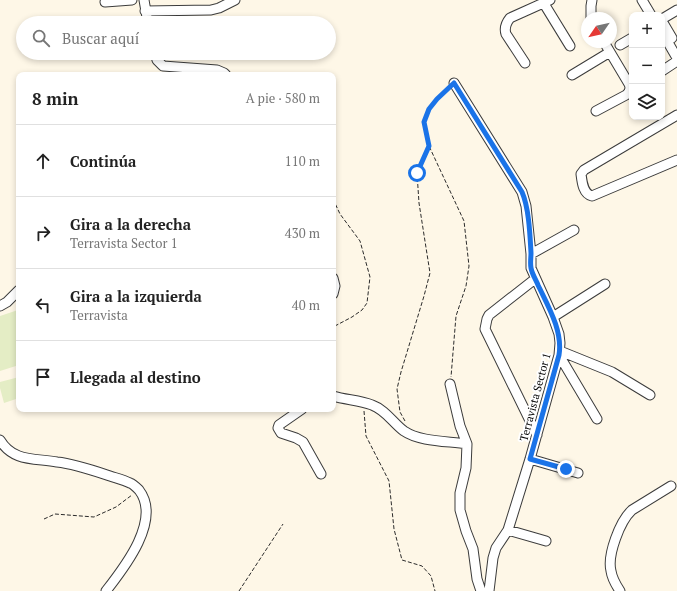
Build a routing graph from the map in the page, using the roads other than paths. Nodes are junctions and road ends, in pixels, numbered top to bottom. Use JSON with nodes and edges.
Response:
{"nodes":[{"id":1,"x":132,"y":0,"type":"edge"},
{"id":2,"x":144,"y":0,"type":"edge"},
{"id":3,"x":235,"y":0,"type":"edge"},
{"id":4,"x":592,"y":0,"type":"edge"},
{"id":5,"x":642,"y":0,"type":"edge"},
{"id":6,"x":649,"y":0,"type":"edge"},
{"id":7,"x":547,"y":1,"type":"edge"},
{"id":8,"x":105,"y":2,"type":"dead end"},
{"id":9,"x":677,"y":10,"type":"edge"},
{"id":10,"x":145,"y":11,"type":"junction"},
{"id":11,"x":590,"y":12,"type":"edge"},
{"id":12,"x":649,"y":12,"type":"edge"},
{"id":13,"x":656,"y":12,"type":"edge"},
{"id":14,"x":146,"y":16,"type":"edge"},
{"id":15,"x":665,"y":18,"type":"edge"},
{"id":16,"x":665,"y":25,"type":"edge"},
{"id":17,"x":665,"y":37,"type":"edge"},
{"id":18,"x":629,"y":40,"type":"edge"},
{"id":19,"x":620,"y":45,"type":"dead end"},
{"id":20,"x":570,"y":46,"type":"dead end"},
{"id":21,"x":677,"y":46,"type":"edge"},
{"id":22,"x":608,"y":48,"type":"edge"},
{"id":23,"x":610,"y":52,"type":"junction"},
{"id":24,"x":677,"y":58,"type":"edge"},
{"id":25,"x":157,"y":60,"type":"edge"},
{"id":26,"x":677,"y":61,"type":"edge"},
{"id":27,"x":525,"y":63,"type":"dead end"},
{"id":28,"x":665,"y":69,"type":"edge"},
{"id":29,"x":224,"y":72,"type":"edge"},
{"id":30,"x":572,"y":75,"type":"dead end"},
{"id":31,"x":454,"y":83,"type":"road end"},
{"id":32,"x":596,"y":111,"type":"dead end"},
{"id":33,"x":677,"y":115,"type":"edge"},
{"id":34,"x":677,"y":160,"type":"edge"},
{"id":35,"x":574,"y":230,"type":"dead end"},
{"id":36,"x":531,"y":254,"type":"junction"},
{"id":37,"x":535,"y":279,"type":"junction"},
{"id":38,"x":605,"y":284,"type":"dead end"},
{"id":39,"x":16,"y":293,"type":"edge"},
{"id":40,"x":0,"y":306,"type":"edge"},
{"id":41,"x":553,"y":317,"type":"junction"},
{"id":42,"x":559,"y":353,"type":"junction"},
{"id":43,"x":450,"y":384,"type":"road end"},
{"id":44,"x":650,"y":395,"type":"dead end"},
{"id":45,"x":336,"y":397,"type":"edge"},
{"id":46,"x":298,"y":412,"type":"edge"},
{"id":47,"x":597,"y":419,"type":"dead end"},
{"id":48,"x":537,"y":435,"type":"junction"},
{"id":49,"x":0,"y":440,"type":"edge"},
{"id":50,"x":467,"y":444,"type":"junction"},
{"id":51,"x":530,"y":459,"type":"junction"},
{"id":52,"x":578,"y":473,"type":"dead end"},
{"id":53,"x":321,"y":474,"type":"dead end"},
{"id":54,"x":668,"y":488,"type":"dead end"},
{"id":55,"x":508,"y":530,"type":"junction"},
{"id":56,"x":546,"y":541,"type":"dead end"},
{"id":57,"x":106,"y":591,"type":"edge"},
{"id":58,"x":481,"y":591,"type":"edge"},
{"id":59,"x":489,"y":591,"type":"edge"},
{"id":60,"x":620,"y":591,"type":"edge"}],
"edges":[{"from":1,"to":8,"type":"street"},
{"from":2,"to":10,"type":"street"},
{"from":3,"to":10,"type":"street"},
{"from":4,"to":11,"type":"street"},
{"from":5,"to":12,"type":"street"},
{"from":6,"to":13,"type":"street"},
{"from":7,"to":20,"type":"street"},
{"from":7,"to":27,"type":"street"},
{"from":9,"to":15,"type":"street"},
{"from":10,"to":14,"type":"street"},
{"from":16,"to":21,"type":"street"},
{"from":17,"to":24,"type":"street"},
{"from":18,"to":19,"type":"street"},
{"from":22,"to":23,"type":"street"},
{"from":23,"to":30,"type":"street"},
{"from":23,"to":32,"type":"street"},
{"from":25,"to":29,"type":"street"},
{"from":26,"to":28,"type":"street"},
{"from":31,"to":36,"type":"street","name":"Terravista Sector 1"},
{"from":33,"to":34,"type":"street"},
{"from":35,"to":36,"type":"street"},
{"from":36,"to":37,"type":"street","name":"Terravista Sector 1"},
{"from":37,"to":41,"type":"street","name":"Terravista Sector 1"},
{"from":37,"to":48,"type":"street"},
{"from":38,"to":41,"type":"street"},
{"from":39,"to":40,"type":"street"},
{"from":41,"to":42,"type":"street","name":"Terravista Sector 1"},
{"from":42,"to":44,"type":"street"},
{"from":42,"to":47,"type":"street"},
{"from":42,"to":48,"type":"street","name":"Terravista Sector 1"},
{"from":43,"to":50,"type":"street"},
{"from":45,"to":50,"type":"street"},
{"from":46,"to":53,"type":"street"},
{"from":48,"to":51,"type":"street","name":"Terravista Sector 1"},
{"from":49,"to":57,"type":"street"},
{"from":50,"to":58,"type":"street"},
{"from":51,"to":52,"type":"street"},
{"from":51,"to":55,"type":"street","name":"Terravista Sector 1"},
{"from":54,"to":60,"type":"street"},
{"from":55,"to":56,"type":"street"},
{"from":55,"to":59,"type":"street","name":"Terravista Sector 1"}]}
